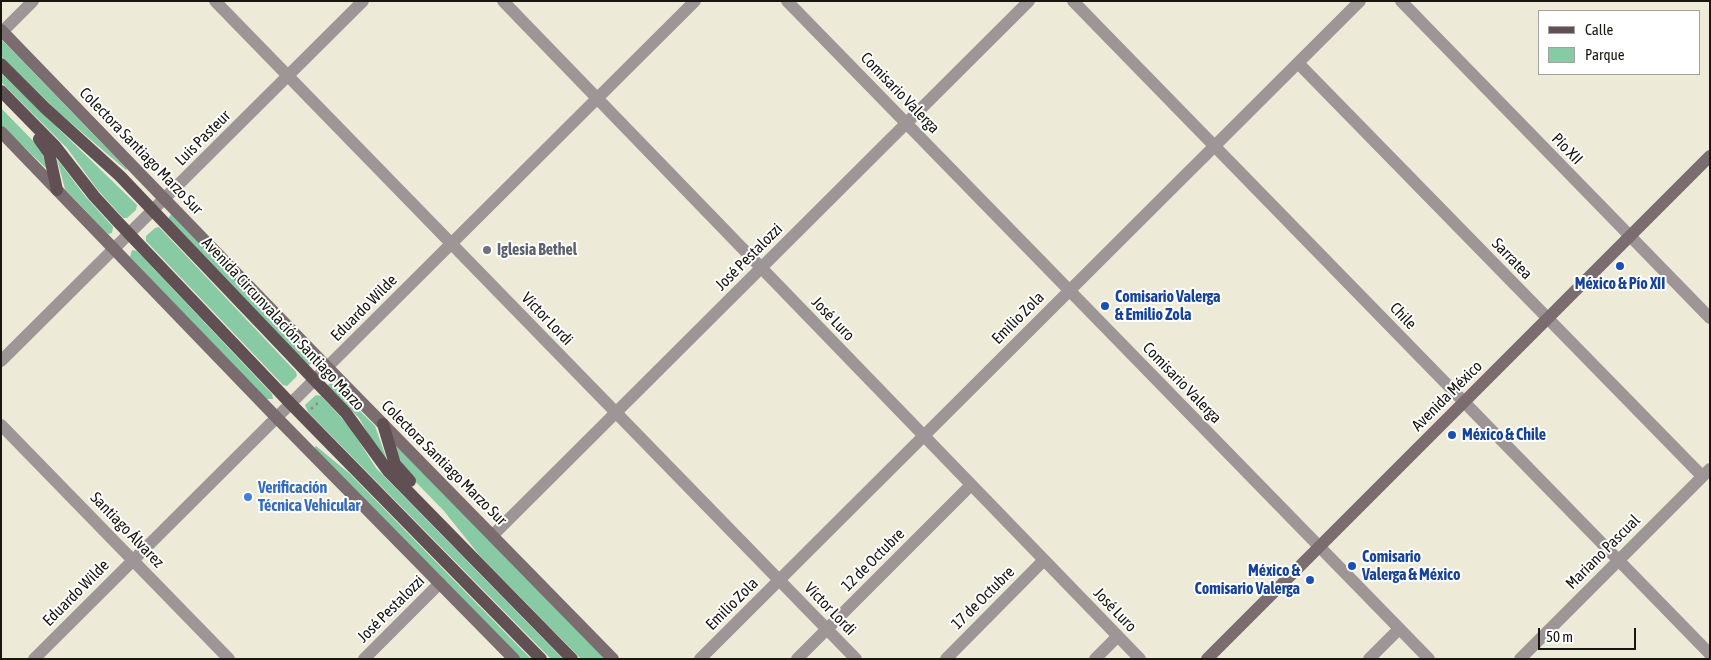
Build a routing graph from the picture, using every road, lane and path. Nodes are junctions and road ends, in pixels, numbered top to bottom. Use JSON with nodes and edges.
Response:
{"nodes":[{"id":1,"x":33,"y":1,"type":"edge"},
{"id":2,"x":215,"y":1,"type":"edge"},
{"id":3,"x":363,"y":1,"type":"edge"},
{"id":4,"x":503,"y":1,"type":"edge"},
{"id":5,"x":695,"y":1,"type":"edge"},
{"id":6,"x":787,"y":1,"type":"edge"},
{"id":7,"x":1029,"y":1,"type":"edge"},
{"id":8,"x":1073,"y":1,"type":"edge"},
{"id":9,"x":1360,"y":1,"type":"edge"},
{"id":10,"x":1401,"y":1,"type":"edge"},
{"id":11,"x":2,"y":31,"type":"edge"},
{"id":12,"x":1,"y":64,"type":"edge"},
{"id":13,"x":1298,"y":64,"type":"junction"},
{"id":14,"x":288,"y":76,"type":"junction"},
{"id":15,"x":1,"y":91,"type":"edge"},
{"id":16,"x":597,"y":98,"type":"junction"},
{"id":17,"x":1,"y":99,"type":"edge"},
{"id":18,"x":906,"y":123,"type":"junction"},
{"id":19,"x":1,"y":132,"type":"edge"},
{"id":20,"x":1214,"y":146,"type":"junction"},
{"id":21,"x":1710,"y":156,"type":"edge"},
{"id":22,"x":58,"y":190,"type":"junction"},
{"id":23,"x":165,"y":198,"type":"junction"},
{"id":24,"x":153,"y":211,"type":"junction"},
{"id":25,"x":129,"y":234,"type":"junction"},
{"id":26,"x":1630,"y":236,"type":"junction"},
{"id":27,"x":451,"y":244,"type":"junction"},
{"id":28,"x":114,"y":248,"type":"junction"},
{"id":29,"x":761,"y":268,"type":"junction"},
{"id":30,"x":1069,"y":290,"type":"junction"},
{"id":31,"x":1548,"y":318,"type":"junction"},
{"id":32,"x":1710,"y":318,"type":"edge"},
{"id":33,"x":1,"y":361,"type":"edge"},
{"id":34,"x":327,"y":367,"type":"junction"},
{"id":35,"x":314,"y":380,"type":"junction"},
{"id":36,"x":322,"y":398,"type":"dead end"},
{"id":37,"x":1464,"y":402,"type":"junction"},
{"id":38,"x":290,"y":403,"type":"junction"},
{"id":39,"x":308,"y":412,"type":"dead end"},
{"id":40,"x":616,"y":412,"type":"junction"},
{"id":41,"x":276,"y":417,"type":"junction"},
{"id":42,"x":1,"y":424,"type":"edge"},
{"id":43,"x":383,"y":424,"type":"junction"},
{"id":44,"x":924,"y":436,"type":"junction"},
{"id":45,"x":1706,"y":472,"type":"edge"},
{"id":46,"x":971,"y":485,"type":"junction"},
{"id":47,"x":493,"y":535,"type":"junction"},
{"id":48,"x":1319,"y":546,"type":"junction"},
{"id":49,"x":133,"y":560,"type":"junction"},
{"id":50,"x":475,"y":560,"type":"junction"},
{"id":51,"x":1044,"y":560,"type":"junction"},
{"id":52,"x":1618,"y":560,"type":"junction"},
{"id":53,"x":779,"y":580,"type":"junction"},
{"id":54,"x":440,"y":583,"type":"junction"},
{"id":55,"x":827,"y":629,"type":"junction"},
{"id":56,"x":1399,"y":629,"type":"junction"},
{"id":57,"x":1118,"y":636,"type":"junction"},
{"id":58,"x":1710,"y":654,"type":"edge"},
{"id":59,"x":34,"y":659,"type":"edge"},
{"id":60,"x":229,"y":659,"type":"edge"},
{"id":61,"x":364,"y":659,"type":"edge"},
{"id":62,"x":514,"y":659,"type":"edge"},
{"id":63,"x":541,"y":659,"type":"edge"},
{"id":64,"x":572,"y":659,"type":"edge"},
{"id":65,"x":613,"y":659,"type":"edge"},
{"id":66,"x":700,"y":659,"type":"edge"},
{"id":67,"x":797,"y":659,"type":"edge"},
{"id":68,"x":856,"y":659,"type":"edge"},
{"id":69,"x":946,"y":659,"type":"edge"},
{"id":70,"x":1095,"y":659,"type":"edge"},
{"id":71,"x":1140,"y":659,"type":"edge"},
{"id":72,"x":1207,"y":659,"type":"edge"},
{"id":73,"x":1369,"y":659,"type":"edge"},
{"id":74,"x":1429,"y":659,"type":"edge"},
{"id":75,"x":1520,"y":659,"type":"edge"}],
"edges":[{"from":1,"to":11,"type":"street"},
{"from":2,"to":14,"type":"street","name":"Víctor Lordi"},
{"from":3,"to":14,"type":"street","name":"Luis Pasteur"},
{"from":4,"to":16,"type":"street","name":"José Luro"},
{"from":5,"to":16,"type":"street","name":"Eduardo Wilde"},
{"from":6,"to":18,"type":"street","name":"Comisario Valerga"},
{"from":7,"to":18,"type":"street","name":"José Pestalozzi"},
{"from":8,"to":20,"type":"street","name":"Chile"},
{"from":9,"to":13,"type":"street","name":"Emilio Zola"},
{"from":10,"to":26,"type":"street","name":"Pío XII"},
{"from":11,"to":23,"type":"street","name":"Colectora Santiago Marzo Sur"},
{"from":12,"to":24,"type":"main road","name":"Avenida Circunvalación Santiago Marzo"},
{"from":13,"to":20,"type":"street","name":"Emilio Zola"},
{"from":13,"to":31,"type":"street","name":"Sarratea"},
{"from":14,"to":23,"type":"street","name":"Luis Pasteur"},
{"from":14,"to":27,"type":"street","name":"Víctor Lordi"},
{"from":15,"to":25,"type":"main road"},
{"from":16,"to":27,"type":"street","name":"Eduardo Wilde"},
{"from":16,"to":29,"type":"street","name":"José Luro"},
{"from":17,"to":22,"type":"main road"},
{"from":18,"to":29,"type":"street","name":"José Pestalozzi"},
{"from":18,"to":30,"type":"street","name":"Comisario Valerga"},
{"from":19,"to":22,"type":"street"},
{"from":20,"to":30,"type":"street","name":"Emilio Zola"},
{"from":20,"to":37,"type":"street","name":"Chile"},
{"from":21,"to":26,"type":"street","name":"Avenida México"},
{"from":22,"to":28,"type":"street"},
{"from":23,"to":24,"type":"street","name":"Luis Pasteur"},
{"from":23,"to":34,"type":"street","name":"Colectora Santiago Marzo Sur"},
{"from":24,"to":25,"type":"street","name":"Luis Pasteur"},
{"from":24,"to":35,"type":"main road","name":"Avenida Circunvalación Santiago Marzo"},
{"from":25,"to":28,"type":"street","name":"Luis Pasteur"},
{"from":25,"to":38,"type":"main road"},
{"from":26,"to":31,"type":"street","name":"Avenida México"},
{"from":26,"to":32,"type":"street","name":"Pío XII"},
{"from":27,"to":34,"type":"street","name":"Eduardo Wilde"},
{"from":27,"to":40,"type":"street","name":"Víctor Lordi"},
{"from":28,"to":33,"type":"street","name":"Luis Pasteur"},
{"from":28,"to":41,"type":"street"},
{"from":29,"to":40,"type":"street","name":"José Pestalozzi"},
{"from":29,"to":44,"type":"street","name":"José Luro"},
{"from":30,"to":44,"type":"street","name":"Emilio Zola"},
{"from":30,"to":48,"type":"street","name":"Comisario Valerga"},
{"from":31,"to":37,"type":"street","name":"Avenida México"},
{"from":31,"to":45,"type":"street","name":"Sarratea"},
{"from":34,"to":35,"type":"street","name":"Eduardo Wilde"},
{"from":34,"to":43,"type":"street","name":"Colectora Santiago Marzo Sur"},
{"from":35,"to":38,"type":"street","name":"Eduardo Wilde"},
{"from":35,"to":50,"type":"main road","name":"Avenida Circunvalación Santiago Marzo"},
{"from":36,"to":39,"type":"path"},
{"from":37,"to":48,"type":"street","name":"Avenida México"},
{"from":37,"to":52,"type":"street","name":"Chile"},
{"from":38,"to":41,"type":"street","name":"Eduardo Wilde"},
{"from":38,"to":63,"type":"main road"},
{"from":40,"to":47,"type":"street","name":"José Pestalozzi"},
{"from":40,"to":53,"type":"street","name":"Víctor Lordi"},
{"from":41,"to":49,"type":"street","name":"Eduardo Wilde"},
{"from":41,"to":54,"type":"street"},
{"from":42,"to":49,"type":"street","name":"Santiago Álvarez"},
{"from":43,"to":47,"type":"street","name":"Colectora Santiago Marzo Sur"},
{"from":43,"to":50,"type":"main road"},
{"from":44,"to":46,"type":"street","name":"José Luro"},
{"from":44,"to":53,"type":"street","name":"Emilio Zola"},
{"from":45,"to":52,"type":"street","name":"Mariano Pascual"},
{"from":46,"to":51,"type":"street","name":"José Luro"},
{"from":46,"to":55,"type":"street","name":"12 de Octubre"},
{"from":47,"to":65,"type":"street","name":"Colectora Santiago Marzo Sur"},
{"from":48,"to":56,"type":"street","name":"Comisario Valerga"},
{"from":48,"to":72,"type":"street","name":"Avenida México"},
{"from":49,"to":59,"type":"street","name":"Eduardo Wilde"},
{"from":49,"to":60,"type":"street","name":"Santiago Álvarez"},
{"from":50,"to":64,"type":"main road","name":"Avenida Circunvalación Santiago Marzo"},
{"from":51,"to":57,"type":"street","name":"José Luro"},
{"from":51,"to":69,"type":"street","name":"17 de Octubre"},
{"from":52,"to":58,"type":"street","name":"Chile"},
{"from":52,"to":75,"type":"street","name":"Mariano Pascual"},
{"from":53,"to":55,"type":"street","name":"Víctor Lordi"},
{"from":53,"to":66,"type":"street","name":"Emilio Zola"},
{"from":54,"to":61,"type":"street","name":"José Pestalozzi"},
{"from":54,"to":62,"type":"street"},
{"from":55,"to":67,"type":"street","name":"12 de Octubre"},
{"from":55,"to":68,"type":"street","name":"Víctor Lordi"},
{"from":56,"to":73,"type":"street"},
{"from":56,"to":74,"type":"street","name":"Comisario Valerga"},
{"from":57,"to":70,"type":"street"},
{"from":57,"to":71,"type":"street","name":"José Luro"}]}
